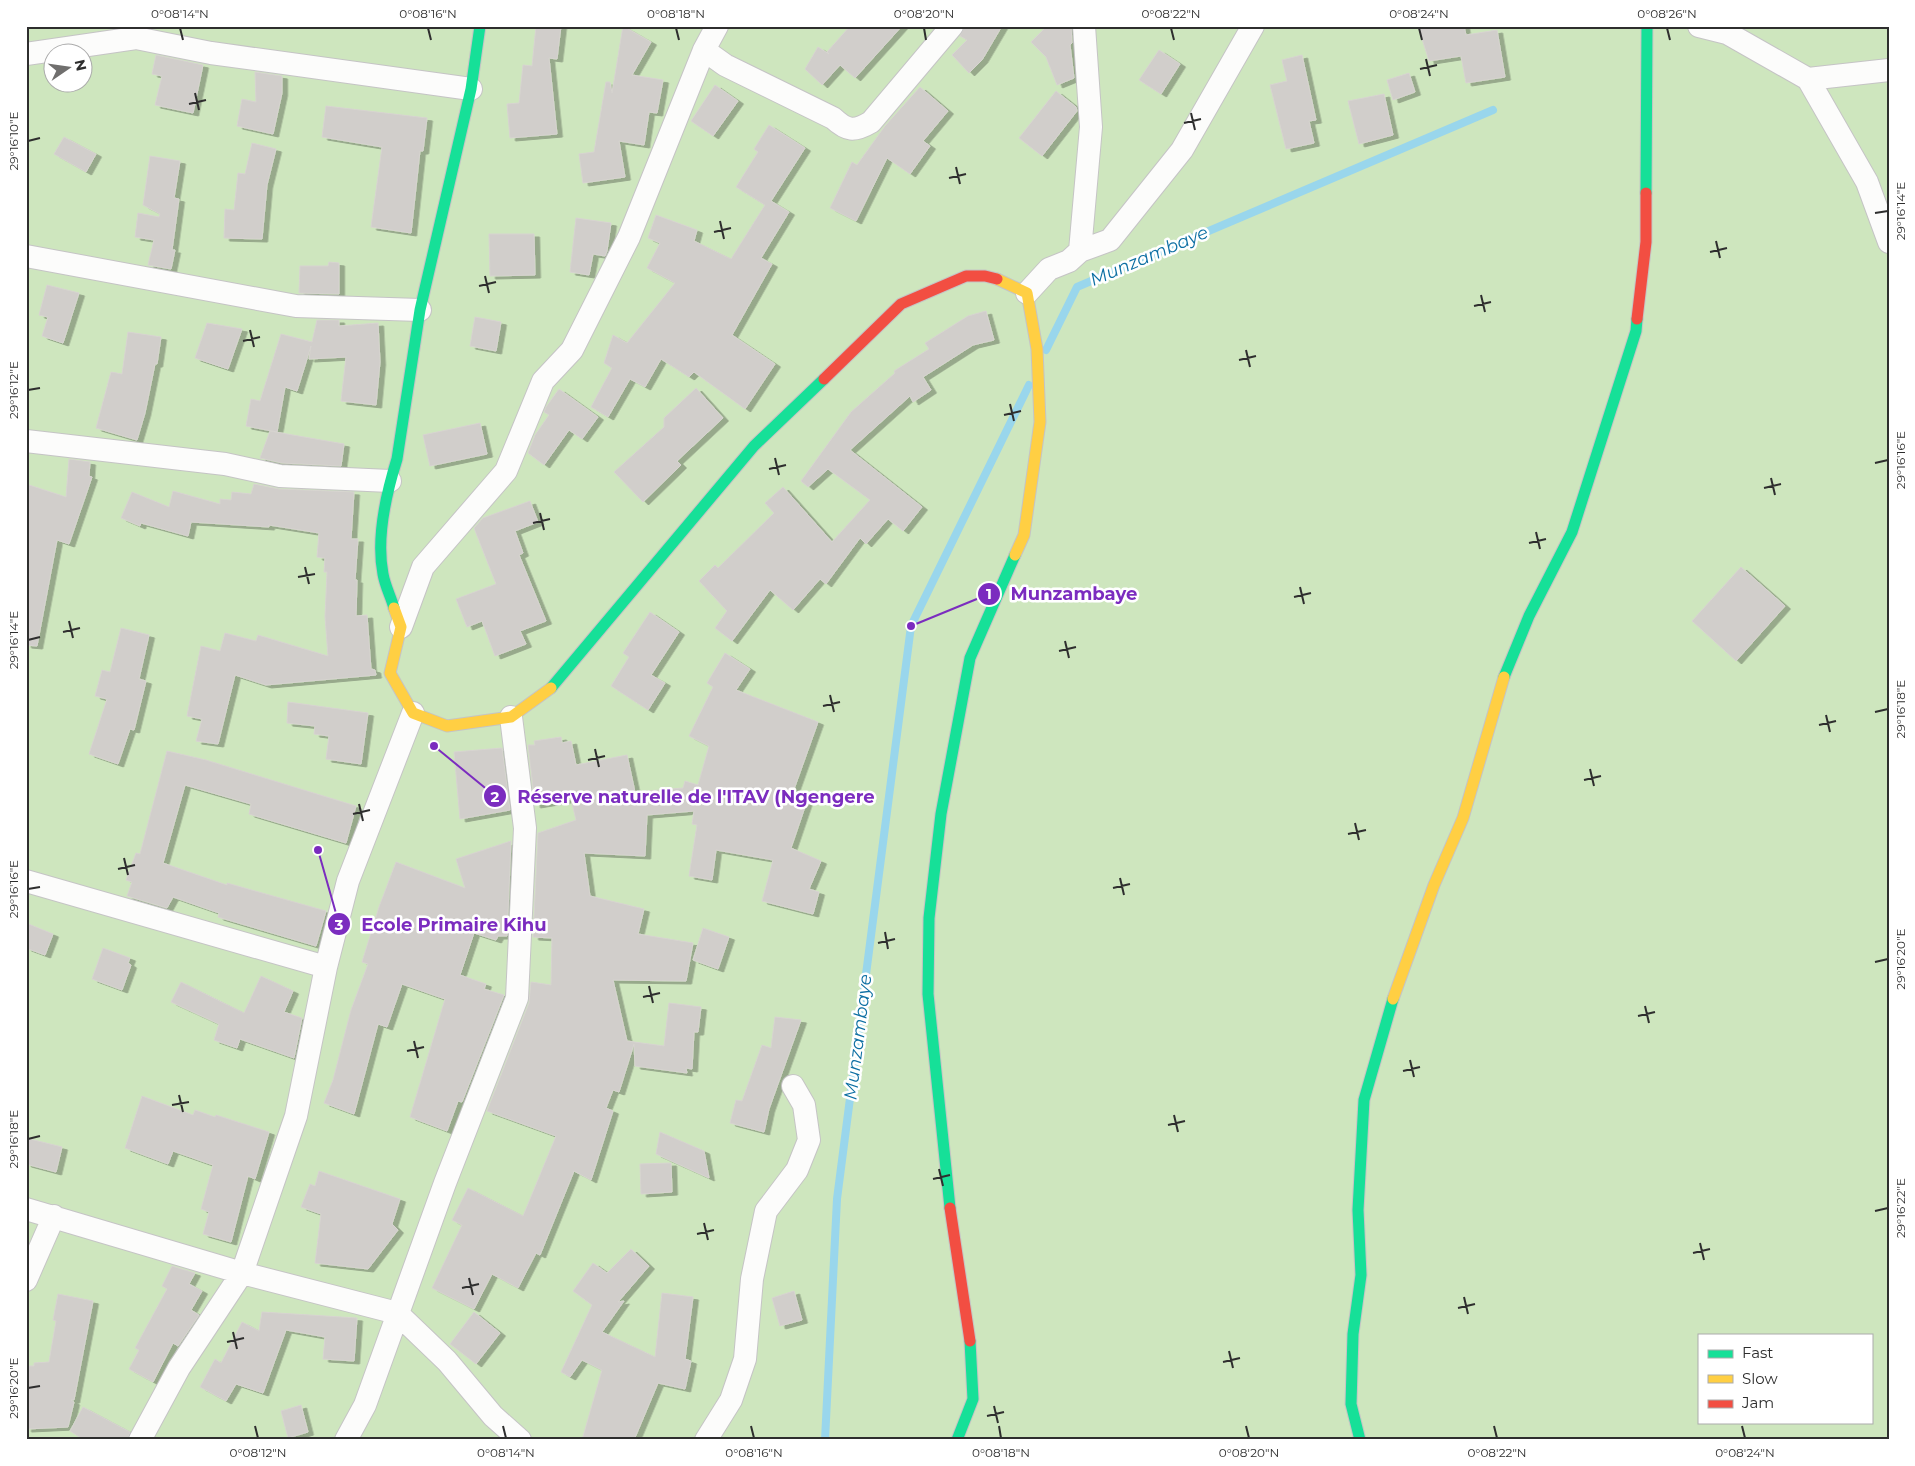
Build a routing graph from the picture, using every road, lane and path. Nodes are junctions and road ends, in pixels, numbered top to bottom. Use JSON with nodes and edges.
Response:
{"nodes":[{"id":1,"x":480,"y":26,"type":"edge"},
{"id":2,"x":717,"y":26,"type":"edge"},
{"id":3,"x":952,"y":26,"type":"edge"},
{"id":4,"x":1084,"y":26,"type":"edge"},
{"id":5,"x":1253,"y":26,"type":"edge"},
{"id":6,"x":1647,"y":26,"type":"edge"},
{"id":7,"x":1699,"y":26,"type":"edge"},
{"id":8,"x":704,"y":50,"type":"junction"},
{"id":9,"x":26,"y":54,"type":"edge"},
{"id":10,"x":1889,"y":70,"type":"edge"},
{"id":11,"x":1808,"y":79,"type":"junction"},
{"id":12,"x":471,"y":89,"type":"junction"},
{"id":13,"x":1889,"y":242,"type":"edge"},
{"id":14,"x":1080,"y":251,"type":"junction"},
{"id":15,"x":26,"y":256,"type":"edge"},
{"id":16,"x":1027,"y":293,"type":"junction"},
{"id":17,"x":420,"y":310,"type":"junction"},
{"id":18,"x":26,"y":441,"type":"edge"},
{"id":19,"x":390,"y":481,"type":"junction"},
{"id":20,"x":402,"y":627,"type":"junction"},
{"id":21,"x":413,"y":713,"type":"junction"},
{"id":22,"x":510,"y":717,"type":"junction"},
{"id":23,"x":26,"y":881,"type":"edge"},
{"id":24,"x":326,"y":967,"type":"junction"},
{"id":25,"x":793,"y":1086,"type":"dead end"},
{"id":26,"x":26,"y":1209,"type":"edge"},
{"id":27,"x":54,"y":1216,"type":"junction"},
{"id":28,"x":242,"y":1273,"type":"junction"},
{"id":29,"x":26,"y":1280,"type":"edge"},
{"id":30,"x":397,"y":1313,"type":"junction"},
{"id":31,"x":140,"y":1440,"type":"edge"},
{"id":32,"x":346,"y":1440,"type":"edge"},
{"id":33,"x":520,"y":1440,"type":"edge"},
{"id":34,"x":706,"y":1440,"type":"edge"},
{"id":35,"x":957,"y":1440,"type":"edge"},
{"id":36,"x":1360,"y":1440,"type":"edge"}],
"edges":[{"from":1,"to":12,"type":"street"},
{"from":2,"to":8,"type":"street"},
{"from":3,"to":8,"type":"street"},
{"from":4,"to":14,"type":"street"},
{"from":5,"to":14,"type":"street"},
{"from":6,"to":36,"type":"street"},
{"from":7,"to":11,"type":"street"},
{"from":8,"to":20,"type":"street"},
{"from":9,"to":12,"type":"street"},
{"from":10,"to":11,"type":"street"},
{"from":11,"to":13,"type":"street"},
{"from":12,"to":17,"type":"street"},
{"from":14,"to":16,"type":"street"},
{"from":15,"to":17,"type":"street"},
{"from":16,"to":22,"type":"street"},
{"from":16,"to":35,"type":"street"},
{"from":17,"to":19,"type":"street"},
{"from":18,"to":19,"type":"street"},
{"from":19,"to":20,"type":"street"},
{"from":20,"to":21,"type":"street"},
{"from":21,"to":22,"type":"street"},
{"from":21,"to":24,"type":"street"},
{"from":22,"to":30,"type":"street"},
{"from":23,"to":24,"type":"street"},
{"from":24,"to":28,"type":"street"},
{"from":25,"to":34,"type":"street"},
{"from":26,"to":27,"type":"street"},
{"from":27,"to":28,"type":"street"},
{"from":27,"to":29,"type":"street"},
{"from":28,"to":30,"type":"street"},
{"from":28,"to":31,"type":"street"},
{"from":30,"to":32,"type":"street"},
{"from":30,"to":33,"type":"street"}]}
